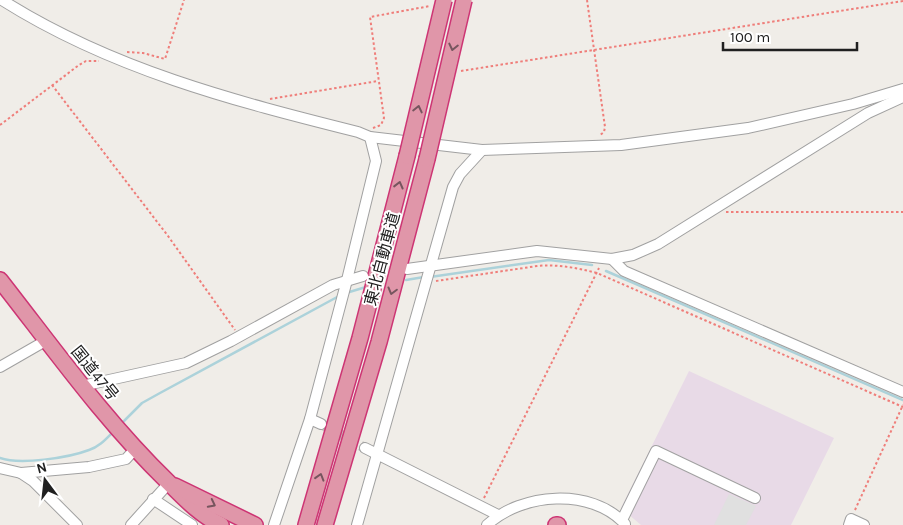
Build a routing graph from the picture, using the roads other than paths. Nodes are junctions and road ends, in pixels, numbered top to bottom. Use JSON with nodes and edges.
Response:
{"nodes":[{"id":1,"x":2,"y":0,"type":"edge"},
{"id":2,"x":464,"y":0,"type":"edge"},
{"id":3,"x":441,"y":2,"type":"edge"},
{"id":4,"x":903,"y":89,"type":"edge"},
{"id":5,"x":903,"y":97,"type":"edge"},
{"id":6,"x":368,"y":136,"type":"junction"},
{"id":7,"x":482,"y":150,"type":"junction"},
{"id":8,"x":607,"y":259,"type":"junction"},
{"id":9,"x":408,"y":269,"type":"dead end"},
{"id":10,"x":363,"y":276,"type":"dead end"},
{"id":11,"x":427,"y":276,"type":"junction"},
{"id":12,"x":0,"y":280,"type":"edge"},
{"id":13,"x":344,"y":289,"type":"junction"},
{"id":14,"x":47,"y":340,"type":"junction"},
{"id":15,"x":0,"y":367,"type":"edge"},
{"id":16,"x":82,"y":386,"type":"junction"},
{"id":17,"x":903,"y":392,"type":"edge"},
{"id":18,"x":310,"y":419,"type":"junction"},
{"id":19,"x":321,"y":424,"type":"tunnel mouth"},
{"id":20,"x":130,"y":444,"type":"junction"},
{"id":21,"x":365,"y":448,"type":"tunnel mouth"},
{"id":22,"x":378,"y":454,"type":"junction"},
{"id":23,"x":0,"y":468,"type":"edge"},
{"id":24,"x":22,"y":473,"type":"junction"},
{"id":25,"x":169,"y":483,"type":"junction"},
{"id":26,"x":153,"y":498,"type":"junction"},
{"id":27,"x":755,"y":498,"type":"dead end"},
{"id":28,"x":498,"y":515,"type":"junction"},
{"id":29,"x":850,"y":522,"type":"edge"},
{"id":30,"x":624,"y":523,"type":"edge"},
{"id":31,"x":306,"y":524,"type":"edge"},
{"id":32,"x":77,"y":525,"type":"edge"},
{"id":33,"x":130,"y":525,"type":"edge"},
{"id":34,"x":192,"y":525,"type":"edge"},
{"id":35,"x":221,"y":525,"type":"edge"},
{"id":36,"x":255,"y":525,"type":"edge"},
{"id":37,"x":274,"y":525,"type":"edge"},
{"id":38,"x":325,"y":525,"type":"edge"},
{"id":39,"x":357,"y":525,"type":"edge"},
{"id":40,"x":487,"y":525,"type":"edge"},
{"id":41,"x":864,"y":525,"type":"edge"}],
"edges":[{"from":1,"to":6,"type":"street"},
{"from":2,"to":38,"type":"highway","name":"東北自動車道","one_way":true,"bridge":true},
{"from":31,"to":3,"type":"highway","name":"東北自動車道","one_way":true,"bridge":true},
{"from":4,"to":7,"type":"street"},
{"from":5,"to":8,"type":"street"},
{"from":6,"to":7,"type":"street"},
{"from":6,"to":13,"type":"street"},
{"from":7,"to":11,"type":"street"},
{"from":8,"to":11,"type":"street"},
{"from":8,"to":17,"type":"street"},
{"from":9,"to":11,"type":"street"},
{"from":10,"to":13,"type":"street"},
{"from":11,"to":22,"type":"street"},
{"from":12,"to":14,"type":"highway","name":"国道47号"},
{"from":13,"to":16,"type":"street"},
{"from":13,"to":18,"type":"street"},
{"from":14,"to":15,"type":"street"},
{"from":14,"to":16,"type":"highway","name":"国道47号"},
{"from":16,"to":20,"type":"highway","name":"国道47号"},
{"from":18,"to":19,"type":"street"},
{"from":18,"to":37,"type":"street"},
{"from":20,"to":24,"type":"street"},
{"from":20,"to":25,"type":"highway","name":"国道47号"},
{"from":21,"to":22,"type":"street"},
{"from":22,"to":28,"type":"street"},
{"from":22,"to":39,"type":"street"},
{"from":23,"to":24,"type":"street"},
{"from":24,"to":32,"type":"street"},
{"from":25,"to":26,"type":"street"},
{"from":25,"to":35,"type":"highway","name":"国道47号"},
{"from":25,"to":36,"type":"highway","name":"国道47号","one_way":true},
{"from":26,"to":33,"type":"street"},
{"from":26,"to":34,"type":"street"},
{"from":27,"to":30,"type":"street"},
{"from":28,"to":30,"type":"street"},
{"from":28,"to":40,"type":"street"},
{"from":29,"to":41,"type":"street"}]}
